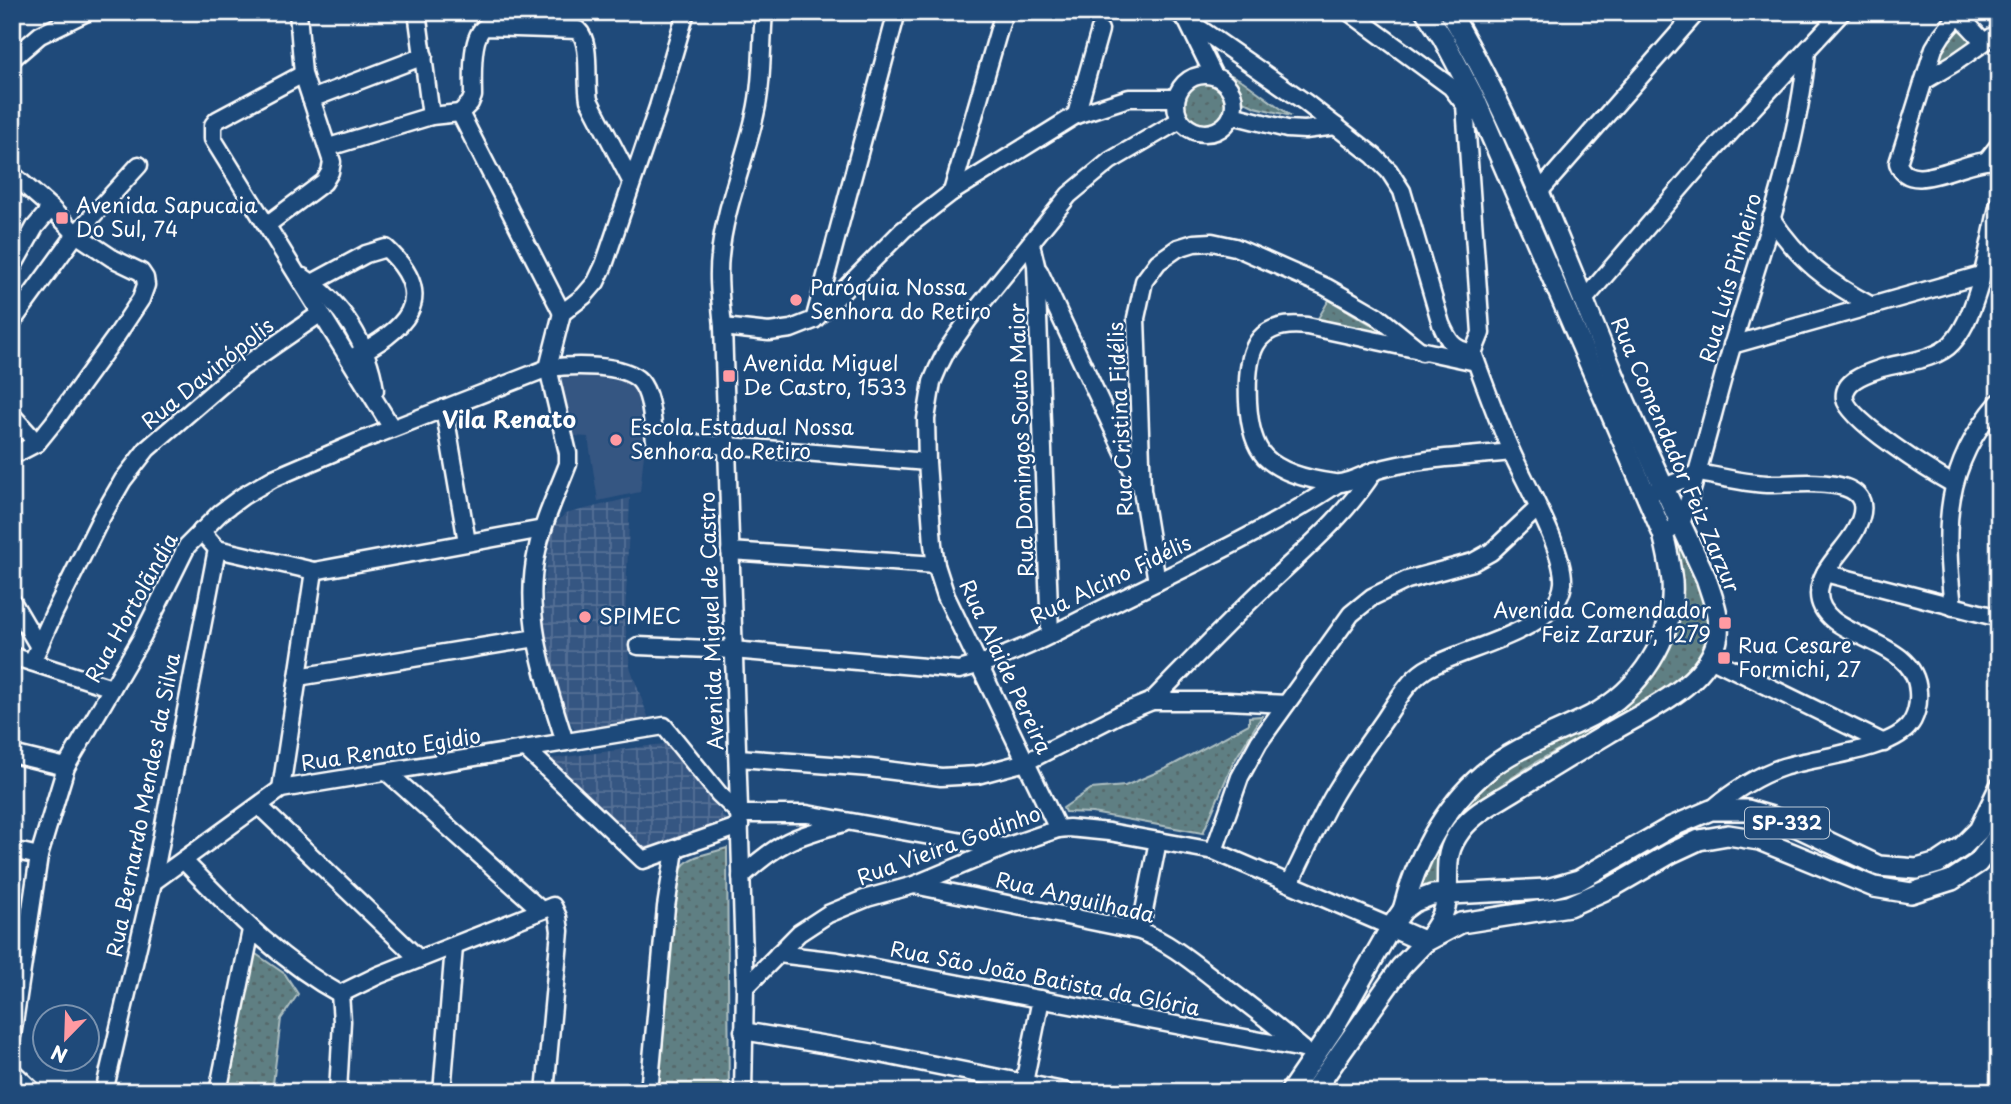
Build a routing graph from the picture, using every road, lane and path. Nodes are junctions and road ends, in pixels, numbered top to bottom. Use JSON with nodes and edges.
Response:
{"nodes":[{"id":1,"x":88,"y":12,"type":"edge"},
{"id":2,"x":298,"y":12,"type":"edge"},
{"id":3,"x":685,"y":12,"type":"edge"},
{"id":4,"x":756,"y":12,"type":"edge"},
{"id":5,"x":764,"y":12,"type":"edge"},
{"id":6,"x":897,"y":12,"type":"edge"},
{"id":7,"x":1004,"y":12,"type":"edge"},
{"id":8,"x":1349,"y":12,"type":"edge"},
{"id":9,"x":1426,"y":12,"type":"edge"},
{"id":10,"x":1450,"y":12,"type":"edge"},
{"id":11,"x":1842,"y":12,"type":"edge"},
{"id":12,"x":1960,"y":13,"type":"edge"},
{"id":13,"x":1693,"y":14,"type":"edge"},
{"id":14,"x":1181,"y":15,"type":"edge"},
{"id":15,"x":418,"y":19,"type":"dead end"},
{"id":16,"x":1100,"y":30,"type":"dead end"},
{"id":17,"x":1999,"y":32,"type":"edge"},
{"id":18,"x":762,"y":33,"type":"junction"},
{"id":19,"x":1983,"y":41,"type":"junction"},
{"id":20,"x":1807,"y":51,"type":"junction"},
{"id":21,"x":424,"y":56,"type":"junction"},
{"id":22,"x":12,"y":59,"type":"edge"},
{"id":23,"x":303,"y":74,"type":"junction"},
{"id":24,"x":1214,"y":76,"type":"junction"},
{"id":25,"x":1783,"y":76,"type":"junction"},
{"id":26,"x":1924,"y":81,"type":"junction"},
{"id":27,"x":1803,"y":94,"type":"junction"},
{"id":28,"x":1176,"y":98,"type":"junction"},
{"id":29,"x":311,"y":99,"type":"junction"},
{"id":30,"x":1470,"y":102,"type":"junction"},
{"id":31,"x":460,"y":113,"type":"junction"},
{"id":32,"x":1076,"y":115,"type":"junction"},
{"id":33,"x":1231,"y":115,"type":"junction"},
{"id":34,"x":431,"y":116,"type":"junction"},
{"id":35,"x":1180,"y":120,"type":"junction"},
{"id":36,"x":1336,"y":126,"type":"junction"},
{"id":37,"x":1999,"y":145,"type":"edge"},
{"id":38,"x":329,"y":147,"type":"junction"},
{"id":39,"x":1993,"y":161,"type":"edge"},
{"id":40,"x":139,"y":165,"type":"dead end"},
{"id":41,"x":12,"y":174,"type":"edge"},
{"id":42,"x":631,"y":181,"type":"junction"},
{"id":43,"x":952,"y":192,"type":"junction"},
{"id":44,"x":1539,"y":192,"type":"junction"},
{"id":45,"x":1999,"y":203,"type":"edge"},
{"id":46,"x":51,"y":208,"type":"junction"},
{"id":47,"x":1771,"y":218,"type":"junction"},
{"id":48,"x":268,"y":225,"type":"junction"},
{"id":49,"x":76,"y":234,"type":"junction"},
{"id":50,"x":1031,"y":244,"type":"junction"},
{"id":51,"x":13,"y":265,"type":"edge"},
{"id":52,"x":1036,"y":265,"type":"junction"},
{"id":53,"x":1981,"y":275,"type":"junction"},
{"id":54,"x":308,"y":285,"type":"junction"},
{"id":55,"x":1584,"y":300,"type":"junction"},
{"id":56,"x":1872,"y":306,"type":"junction"},
{"id":57,"x":321,"y":313,"type":"junction"},
{"id":58,"x":562,"y":313,"type":"junction"},
{"id":59,"x":814,"y":320,"type":"junction"},
{"id":60,"x":12,"y":322,"type":"edge"},
{"id":61,"x":723,"y":327,"type":"junction"},
{"id":62,"x":1732,"y":345,"type":"junction"},
{"id":63,"x":1422,"y":352,"type":"junction"},
{"id":64,"x":358,"y":355,"type":"junction"},
{"id":65,"x":1475,"y":357,"type":"junction"},
{"id":66,"x":548,"y":368,"type":"junction"},
{"id":67,"x":1999,"y":402,"type":"edge"},
{"id":68,"x":444,"y":408,"type":"junction"},
{"id":69,"x":12,"y":415,"type":"edge"},
{"id":70,"x":392,"y":428,"type":"junction"},
{"id":71,"x":37,"y":443,"type":"junction"},
{"id":72,"x":726,"y":448,"type":"junction"},
{"id":73,"x":1511,"y":452,"type":"junction"},
{"id":74,"x":12,"y":456,"type":"edge"},
{"id":75,"x":927,"y":462,"type":"junction"},
{"id":76,"x":1374,"y":471,"type":"junction"},
{"id":77,"x":1699,"y":473,"type":"junction"},
{"id":78,"x":1337,"y":484,"type":"junction"},
{"id":79,"x":1952,"y":484,"type":"junction"},
{"id":80,"x":1664,"y":487,"type":"junction"},
{"id":81,"x":1142,"y":490,"type":"junction"},
{"id":82,"x":1646,"y":495,"type":"junction"},
{"id":83,"x":1538,"y":508,"type":"junction"},
{"id":84,"x":1681,"y":524,"type":"junction"},
{"id":85,"x":543,"y":529,"type":"junction"},
{"id":86,"x":201,"y":531,"type":"junction"},
{"id":87,"x":1663,"y":534,"type":"junction"},
{"id":88,"x":467,"y":542,"type":"junction"},
{"id":89,"x":217,"y":549,"type":"junction"},
{"id":90,"x":730,"y":551,"type":"junction"},
{"id":91,"x":936,"y":565,"type":"junction"},
{"id":92,"x":314,"y":571,"type":"junction"},
{"id":93,"x":1825,"y":573,"type":"junction"},
{"id":94,"x":1157,"y":582,"type":"junction"},
{"id":95,"x":12,"y":601,"type":"edge"},
{"id":96,"x":1953,"y":607,"type":"junction"},
{"id":97,"x":1999,"y":618,"type":"edge"},
{"id":98,"x":1050,"y":634,"type":"junction"},
{"id":99,"x":536,"y":638,"type":"junction"},
{"id":100,"x":638,"y":646,"type":"dead end"},
{"id":101,"x":733,"y":650,"type":"junction"},
{"id":102,"x":35,"y":655,"type":"junction"},
{"id":103,"x":12,"y":656,"type":"edge"},
{"id":104,"x":1710,"y":658,"type":"junction"},
{"id":105,"x":980,"y":665,"type":"junction"},
{"id":106,"x":298,"y":677,"type":"junction"},
{"id":107,"x":112,"y":688,"type":"junction"},
{"id":108,"x":1152,"y":701,"type":"junction"},
{"id":109,"x":1286,"y":704,"type":"junction"},
{"id":110,"x":565,"y":742,"type":"junction"},
{"id":111,"x":1884,"y":743,"type":"junction"},
{"id":112,"x":526,"y":749,"type":"junction"},
{"id":113,"x":12,"y":754,"type":"edge"},
{"id":114,"x":739,"y":758,"type":"junction"},
{"id":115,"x":1026,"y":762,"type":"junction"},
{"id":116,"x":66,"y":766,"type":"junction"},
{"id":117,"x":388,"y":773,"type":"junction"},
{"id":118,"x":1999,"y":788,"type":"edge"},
{"id":119,"x":281,"y":789,"type":"junction"},
{"id":120,"x":259,"y":806,"type":"junction"},
{"id":121,"x":1711,"y":810,"type":"junction"},
{"id":122,"x":740,"y":820,"type":"junction"},
{"id":123,"x":846,"y":822,"type":"junction"},
{"id":124,"x":1058,"y":830,"type":"junction"},
{"id":125,"x":1436,"y":833,"type":"junction"},
{"id":126,"x":1999,"y":835,"type":"edge"},
{"id":127,"x":1158,"y":841,"type":"junction"},
{"id":128,"x":1454,"y":842,"type":"junction"},
{"id":129,"x":1005,"y":847,"type":"junction"},
{"id":130,"x":12,"y":850,"type":"edge"},
{"id":131,"x":675,"y":850,"type":"junction"},
{"id":132,"x":1214,"y":851,"type":"junction"},
{"id":133,"x":39,"y":856,"type":"junction"},
{"id":134,"x":184,"y":860,"type":"junction"},
{"id":135,"x":741,"y":877,"type":"junction"},
{"id":136,"x":153,"y":882,"type":"junction"},
{"id":137,"x":1290,"y":883,"type":"junction"},
{"id":138,"x":914,"y":885,"type":"junction"},
{"id":139,"x":1447,"y":893,"type":"junction"},
{"id":140,"x":547,"y":908,"type":"junction"},
{"id":141,"x":1403,"y":910,"type":"junction"},
{"id":142,"x":1391,"y":927,"type":"junction"},
{"id":143,"x":251,"y":930,"type":"junction"},
{"id":144,"x":1140,"y":931,"type":"junction"},
{"id":145,"x":1425,"y":942,"type":"junction"},
{"id":146,"x":454,"y":947,"type":"junction"},
{"id":147,"x":778,"y":954,"type":"junction"},
{"id":148,"x":419,"y":959,"type":"junction"},
{"id":149,"x":18,"y":961,"type":"edge"},
{"id":150,"x":746,"y":988,"type":"junction"},
{"id":151,"x":340,"y":994,"type":"junction"},
{"id":152,"x":1041,"y":999,"type":"junction"},
{"id":153,"x":743,"y":1031,"type":"junction"},
{"id":154,"x":12,"y":1036,"type":"edge"},
{"id":155,"x":1308,"y":1052,"type":"junction"},
{"id":156,"x":12,"y":1071,"type":"edge"},
{"id":157,"x":1024,"y":1083,"type":"junction"},
{"id":158,"x":34,"y":1092,"type":"edge"},
{"id":159,"x":104,"y":1092,"type":"edge"},
{"id":160,"x":218,"y":1092,"type":"edge"},
{"id":161,"x":338,"y":1092,"type":"edge"},
{"id":162,"x":442,"y":1092,"type":"edge"},
{"id":163,"x":545,"y":1092,"type":"edge"},
{"id":164,"x":649,"y":1092,"type":"edge"},
{"id":165,"x":743,"y":1092,"type":"edge"},
{"id":166,"x":1068,"y":1092,"type":"edge"},
{"id":167,"x":1290,"y":1092,"type":"edge"},
{"id":168,"x":1313,"y":1092,"type":"edge"}],
"edges":[{"from":1,"to":22,"type":"street"},
{"from":2,"to":23,"type":"street"},
{"from":3,"to":42,"type":"street"},
{"from":4,"to":18,"type":"street","name":"Avenida Miguel de Castro"},
{"from":5,"to":18,"type":"street","name":"Avenida Miguel de Castro"},
{"from":6,"to":59,"type":"street"},
{"from":7,"to":43,"type":"street"},
{"from":8,"to":30,"type":"street"},
{"from":9,"to":30,"type":"main road","name":"Rua Comendador Feiz Zarzur"},
{"from":10,"to":44,"type":"main road","name":"Rua Comendador Feiz Zarzur"},
{"from":11,"to":20,"type":"street"},
{"from":12,"to":19,"type":"street"},
{"from":12,"to":26,"type":"street"},
{"from":13,"to":44,"type":"street"},
{"from":14,"to":24,"type":"street"},
{"from":14,"to":36,"type":"street"},
{"from":15,"to":21,"type":"street"},
{"from":16,"to":32,"type":"street"},
{"from":17,"to":19,"type":"street"},
{"from":18,"to":61,"type":"street","name":"Avenida Miguel de Castro"},
{"from":19,"to":26,"type":"street"},
{"from":20,"to":25,"type":"street"},
{"from":20,"to":27,"type":"street","name":"Rua Luís Pinheiro"},
{"from":21,"to":29,"type":"street"},
{"from":21,"to":34,"type":"street"},
{"from":23,"to":29,"type":"street"},
{"from":23,"to":48,"type":"street"},
{"from":24,"to":28,"type":"street"},
{"from":24,"to":33,"type":"street"},
{"from":25,"to":27,"type":"street"},
{"from":25,"to":55,"type":"street"},
{"from":26,"to":39,"type":"street"},
{"from":27,"to":47,"type":"street","name":"Rua Luís Pinheiro"},
{"from":28,"to":32,"type":"street"},
{"from":28,"to":35,"type":"street"},
{"from":29,"to":38,"type":"street"},
{"from":30,"to":65,"type":"street"},
{"from":30,"to":82,"type":"main road","name":"Rua Comendador Feiz Zarzur"},
{"from":31,"to":34,"type":"street"},
{"from":31,"to":42,"type":"street"},
{"from":31,"to":58,"type":"street"},
{"from":32,"to":43,"type":"street"},
{"from":33,"to":35,"type":"street"},
{"from":33,"to":36,"type":"street"},
{"from":34,"to":38,"type":"street"},
{"from":35,"to":50,"type":"street","name":"Rua Alaide Pereira"},
{"from":36,"to":65,"type":"street"},
{"from":37,"to":39,"type":"street"},
{"from":38,"to":48,"type":"street"},
{"from":40,"to":49,"type":"street"},
{"from":41,"to":46,"type":"street"},
{"from":42,"to":58,"type":"street"},
{"from":43,"to":59,"type":"street"},
{"from":44,"to":55,"type":"main road","name":"Rua Comendador Feiz Zarzur"},
{"from":45,"to":53,"type":"street"},
{"from":46,"to":49,"type":"street"},
{"from":46,"to":51,"type":"street"},
{"from":47,"to":56,"type":"street"},
{"from":47,"to":62,"type":"street","name":"Rua Luís Pinheiro"},
{"from":48,"to":54,"type":"street"},
{"from":49,"to":60,"type":"street"},
{"from":49,"to":71,"type":"street"},
{"from":50,"to":52,"type":"street","name":"Rua Domingos Souto Maior"},
{"from":50,"to":75,"type":"street","name":"Rua Alaide Pereira"},
{"from":52,"to":81,"type":"street"},
{"from":52,"to":98,"type":"street","name":"Rua Domingos Souto Maior"},
{"from":53,"to":56,"type":"street"},
{"from":53,"to":79,"type":"street"},
{"from":54,"to":57,"type":"street"},
{"from":54,"to":64,"type":"street"},
{"from":54,"to":64,"type":"street"},
{"from":55,"to":80,"type":"main road","name":"Rua Comendador Feiz Zarzur"},
{"from":56,"to":62,"type":"street"},
{"from":57,"to":64,"type":"street"},
{"from":57,"to":102,"type":"street","name":"Rua Davinópolis"},
{"from":58,"to":66,"type":"street"},
{"from":59,"to":61,"type":"street"},
{"from":61,"to":72,"type":"street","name":"Avenida Miguel de Castro"},
{"from":62,"to":77,"type":"street","name":"Rua Luís Pinheiro"},
{"from":63,"to":65,"type":"street"},
{"from":63,"to":78,"type":"street"},
{"from":63,"to":81,"type":"street","name":"Rua Cristina Fidélis"},
{"from":64,"to":70,"type":"street"},
{"from":65,"to":73,"type":"street"},
{"from":66,"to":68,"type":"street","name":"Rua Hortolãndia"},
{"from":66,"to":72,"type":"street","name":"Rua Hortolãndia"},
{"from":66,"to":85,"type":"street"},
{"from":67,"to":79,"type":"street"},
{"from":68,"to":70,"type":"street","name":"Rua Hortolãndia"},
{"from":68,"to":88,"type":"street"},
{"from":69,"to":71,"type":"street"},
{"from":70,"to":86,"type":"street","name":"Rua Hortolãndia"},
{"from":71,"to":74,"type":"street"},
{"from":72,"to":75,"type":"street"},
{"from":72,"to":90,"type":"street","name":"Avenida Miguel de Castro"},
{"from":73,"to":76,"type":"street","name":"Rua Alcino Fidélis"},
{"from":73,"to":83,"type":"street"},
{"from":75,"to":91,"type":"street","name":"Rua Alaide Pereira"},
{"from":76,"to":78,"type":"street","name":"Rua Alcino Fidélis"},
{"from":76,"to":108,"type":"street"},
{"from":77,"to":80,"type":"street"},
{"from":77,"to":84,"type":"street","name":"Rua Luís Pinheiro"},
{"from":77,"to":93,"type":"street"},
{"from":78,"to":94,"type":"street","name":"Rua Alcino Fidélis"},
{"from":79,"to":96,"type":"street"},
{"from":80,"to":82,"type":"street"},
{"from":80,"to":84,"type":"main road","name":"Rua Comendador Feiz Zarzur"},
{"from":81,"to":94,"type":"street","name":"Rua Cristina Fidélis"},
{"from":82,"to":87,"type":"main road","name":"Rua Comendador Feiz Zarzur"},
{"from":83,"to":109,"type":"street"},
{"from":83,"to":137,"type":"street"},
{"from":84,"to":87,"type":"street"},
{"from":84,"to":104,"type":"main road","name":"Rua Comendador Feiz Zarzur"},
{"from":85,"to":88,"type":"street"},
{"from":85,"to":99,"type":"street"},
{"from":86,"to":89,"type":"street"},
{"from":86,"to":107,"type":"street","name":"Rua Hortolãndia"},
{"from":87,"to":125,"type":"main road","name":"Rua Comendador Feiz Zarzur"},
{"from":88,"to":92,"type":"street"},
{"from":89,"to":92,"type":"street"},
{"from":89,"to":136,"type":"street","name":"Rua Bernardo Mendes da Silva"},
{"from":90,"to":91,"type":"street"},
{"from":90,"to":101,"type":"street","name":"Avenida Miguel de Castro"},
{"from":91,"to":105,"type":"street","name":"Rua Alaide Pereira"},
{"from":92,"to":106,"type":"street"},
{"from":93,"to":96,"type":"street"},
{"from":93,"to":111,"type":"street"},
{"from":94,"to":98,"type":"street","name":"Rua Alcino Fidélis"},
{"from":95,"to":102,"type":"street"},
{"from":96,"to":97,"type":"street"},
{"from":98,"to":105,"type":"street","name":"Rua Alcino Fidélis"},
{"from":99,"to":106,"type":"street"},
{"from":99,"to":110,"type":"street"},
{"from":100,"to":101,"type":"street","name":"Rua Alcino Fidélis"},
{"from":101,"to":105,"type":"street","name":"Rua Alcino Fidélis"},
{"from":101,"to":114,"type":"street","name":"Avenida Miguel de Castro"},
{"from":102,"to":103,"type":"street"},
{"from":102,"to":107,"type":"street"},
{"from":104,"to":111,"type":"street"},
{"from":104,"to":128,"type":"main road"},
{"from":105,"to":115,"type":"street","name":"Rua Alaide Pereira"},
{"from":106,"to":119,"type":"street"},
{"from":107,"to":116,"type":"street","name":"Rua Hortolãndia"},
{"from":108,"to":109,"type":"street"},
{"from":108,"to":115,"type":"street"},
{"from":109,"to":132,"type":"street"},
{"from":110,"to":112,"type":"street","name":"Rua Renato Egidio"},
{"from":110,"to":122,"type":"street","name":"Rua Renato Egidio"},
{"from":111,"to":121,"type":"street"},
{"from":112,"to":117,"type":"street","name":"Rua Renato Egidio"},
{"from":112,"to":131,"type":"street"},
{"from":113,"to":116,"type":"street"},
{"from":114,"to":115,"type":"street"},
{"from":114,"to":122,"type":"street","name":"Avenida Miguel de Castro"},
{"from":115,"to":124,"type":"street","name":"Rua Alaide Pereira"},
{"from":116,"to":133,"type":"street","name":"Rua Hortolãndia"},
{"from":117,"to":119,"type":"street","name":"Rua Renato Egidio"},
{"from":117,"to":140,"type":"street"},
{"from":118,"to":121,"type":"main road","number":"SP-332"},
{"from":119,"to":120,"type":"street","name":"Rua Renato Egidio"},
{"from":120,"to":134,"type":"street","name":"Rua Renato Egidio"},
{"from":120,"to":148,"type":"street"},
{"from":121,"to":139,"type":"main road","number":"SP-332"},
{"from":122,"to":123,"type":"street"},
{"from":122,"to":131,"type":"street"},
{"from":122,"to":135,"type":"street","name":"Avenida Miguel de Castro"},
{"from":123,"to":129,"type":"street"},
{"from":123,"to":135,"type":"street"},
{"from":124,"to":127,"type":"street","name":"Rua Vieira Godinho"},
{"from":124,"to":129,"type":"street","name":"Rua Vieira Godinho"},
{"from":125,"to":128,"type":"main road"},
{"from":125,"to":141,"type":"main road","name":"Rua Comendador Feiz Zarzur"},
{"from":126,"to":145,"type":"main road","number":"SP-332"},
{"from":127,"to":132,"type":"street","name":"Rua Vieira Godinho"},
{"from":127,"to":144,"type":"street"},
{"from":128,"to":139,"type":"main road"},
{"from":129,"to":138,"type":"street","name":"Rua Vieira Godinho"},
{"from":130,"to":133,"type":"street"},
{"from":131,"to":164,"type":"street"},
{"from":132,"to":137,"type":"street","name":"Rua Vieira Godinho"},
{"from":133,"to":149,"type":"street","name":"Rua Hortolãndia"},
{"from":134,"to":136,"type":"street","name":"Rua Renato Egidio"},
{"from":134,"to":143,"type":"street"},
{"from":135,"to":150,"type":"street","name":"Avenida Miguel de Castro"},
{"from":136,"to":159,"type":"street","name":"Rua Bernardo Mendes da Silva"},
{"from":137,"to":142,"type":"street","name":"Rua Vieira Godinho"},
{"from":138,"to":144,"type":"street","name":"Rua Anguilhada"},
{"from":138,"to":147,"type":"street","name":"Rua Vieira Godinho"},
{"from":139,"to":141,"type":"main road","number":"SP-332"},
{"from":139,"to":145,"type":"main road"},
{"from":140,"to":146,"type":"street"},
{"from":140,"to":163,"type":"street"},
{"from":141,"to":142,"type":"main road"},
{"from":142,"to":145,"type":"main road"},
{"from":142,"to":155,"type":"main road"},
{"from":143,"to":151,"type":"street"},
{"from":143,"to":160,"type":"street"},
{"from":144,"to":155,"type":"street","name":"Rua Anguilhada"},
{"from":145,"to":168,"type":"main road","number":"SP-332"},
{"from":146,"to":148,"type":"street"},
{"from":146,"to":162,"type":"street"},
{"from":147,"to":150,"type":"street","name":"Rua Vieira Godinho"},
{"from":147,"to":152,"type":"street","name":"Rua São João Batista da Glória"},
{"from":148,"to":151,"type":"street"},
{"from":149,"to":154,"type":"street","name":"Rua Hortolãndia"},
{"from":150,"to":153,"type":"street","name":"Avenida Miguel de Castro"},
{"from":151,"to":161,"type":"street"},
{"from":152,"to":155,"type":"street","name":"Rua São João Batista da Glória"},
{"from":152,"to":157,"type":"street"},
{"from":153,"to":157,"type":"street"},
{"from":153,"to":165,"type":"street","name":"Avenida Miguel de Castro"},
{"from":155,"to":167,"type":"main road"},
{"from":156,"to":158,"type":"street"},
{"from":157,"to":166,"type":"street"}]}
